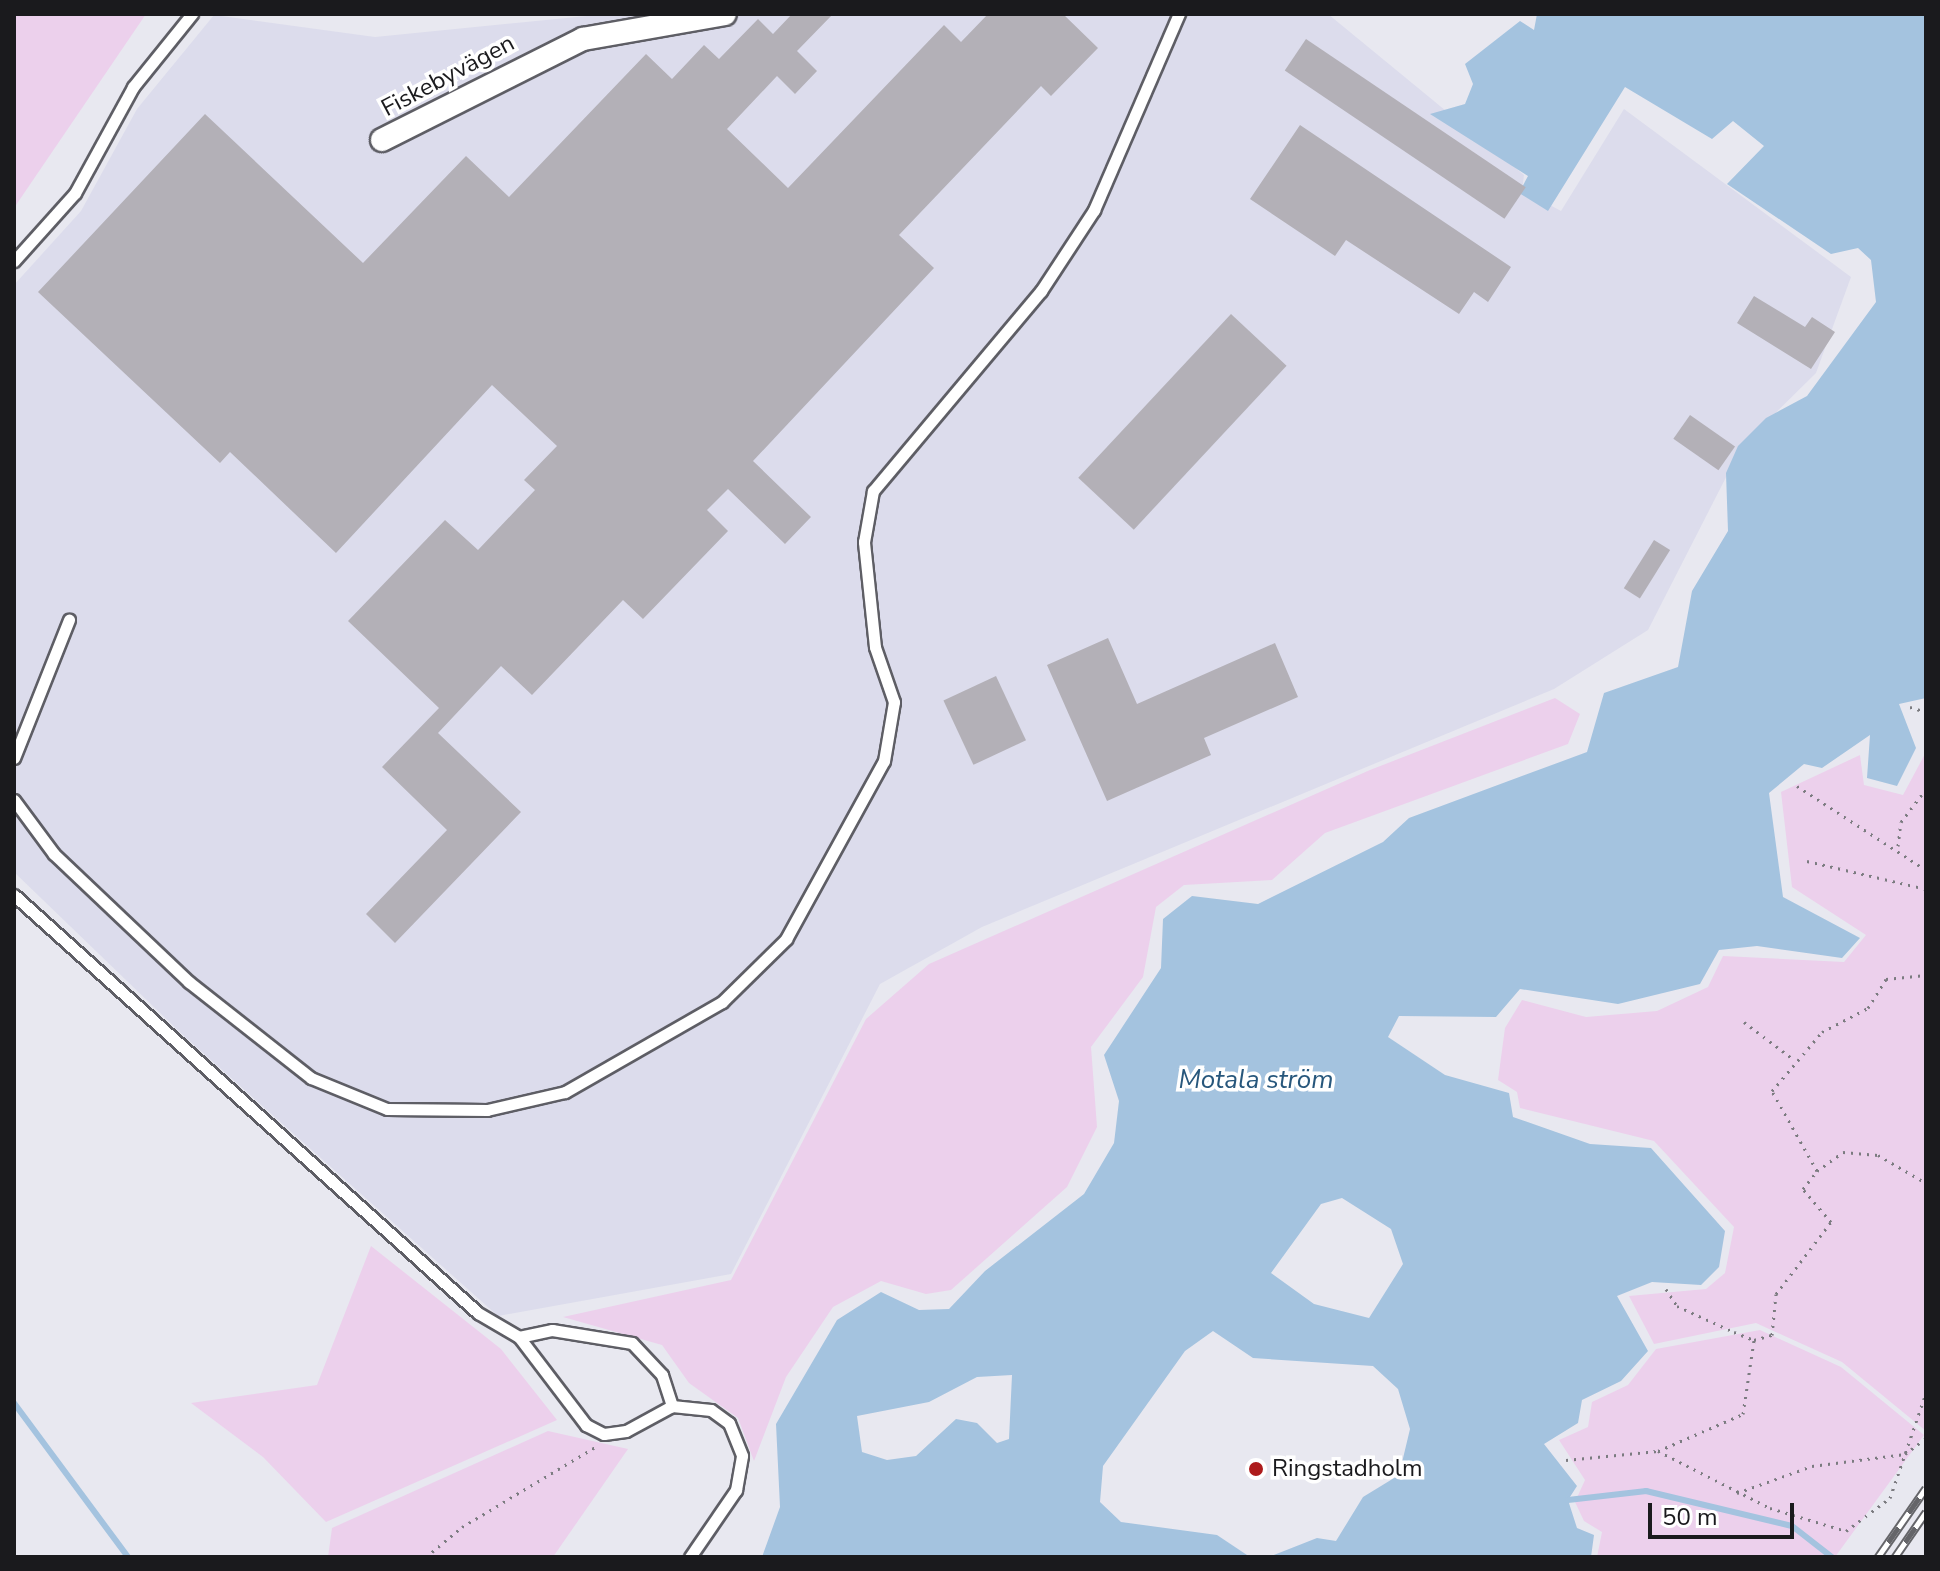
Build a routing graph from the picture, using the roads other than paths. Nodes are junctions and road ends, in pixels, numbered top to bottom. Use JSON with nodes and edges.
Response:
{"nodes":[{"id":1,"x":192,"y":14,"type":"edge"},
{"id":2,"x":725,"y":14,"type":"edge"},
{"id":3,"x":1179,"y":16,"type":"edge"},
{"id":4,"x":382,"y":140,"type":"dead end"},
{"id":5,"x":14,"y":261,"type":"edge"},
{"id":6,"x":69,"y":620,"type":"dead end"},
{"id":7,"x":14,"y":758,"type":"edge"},
{"id":8,"x":14,"y":800,"type":"edge"},
{"id":9,"x":14,"y":895,"type":"edge"},
{"id":10,"x":519,"y":1337,"type":"junction"},
{"id":11,"x":672,"y":1406,"type":"junction"},
{"id":12,"x":690,"y":1557,"type":"edge"}],
"edges":[{"from":1,"to":5,"type":"lane"},
{"from":2,"to":4,"type":"street","name":"Fiskebyvägen"},
{"from":3,"to":8,"type":"lane"},
{"from":6,"to":7,"type":"lane"},
{"from":9,"to":10,"type":"lane"},
{"from":10,"to":11,"type":"lane"},
{"from":10,"to":11,"type":"lane"},
{"from":11,"to":12,"type":"lane"}]}
